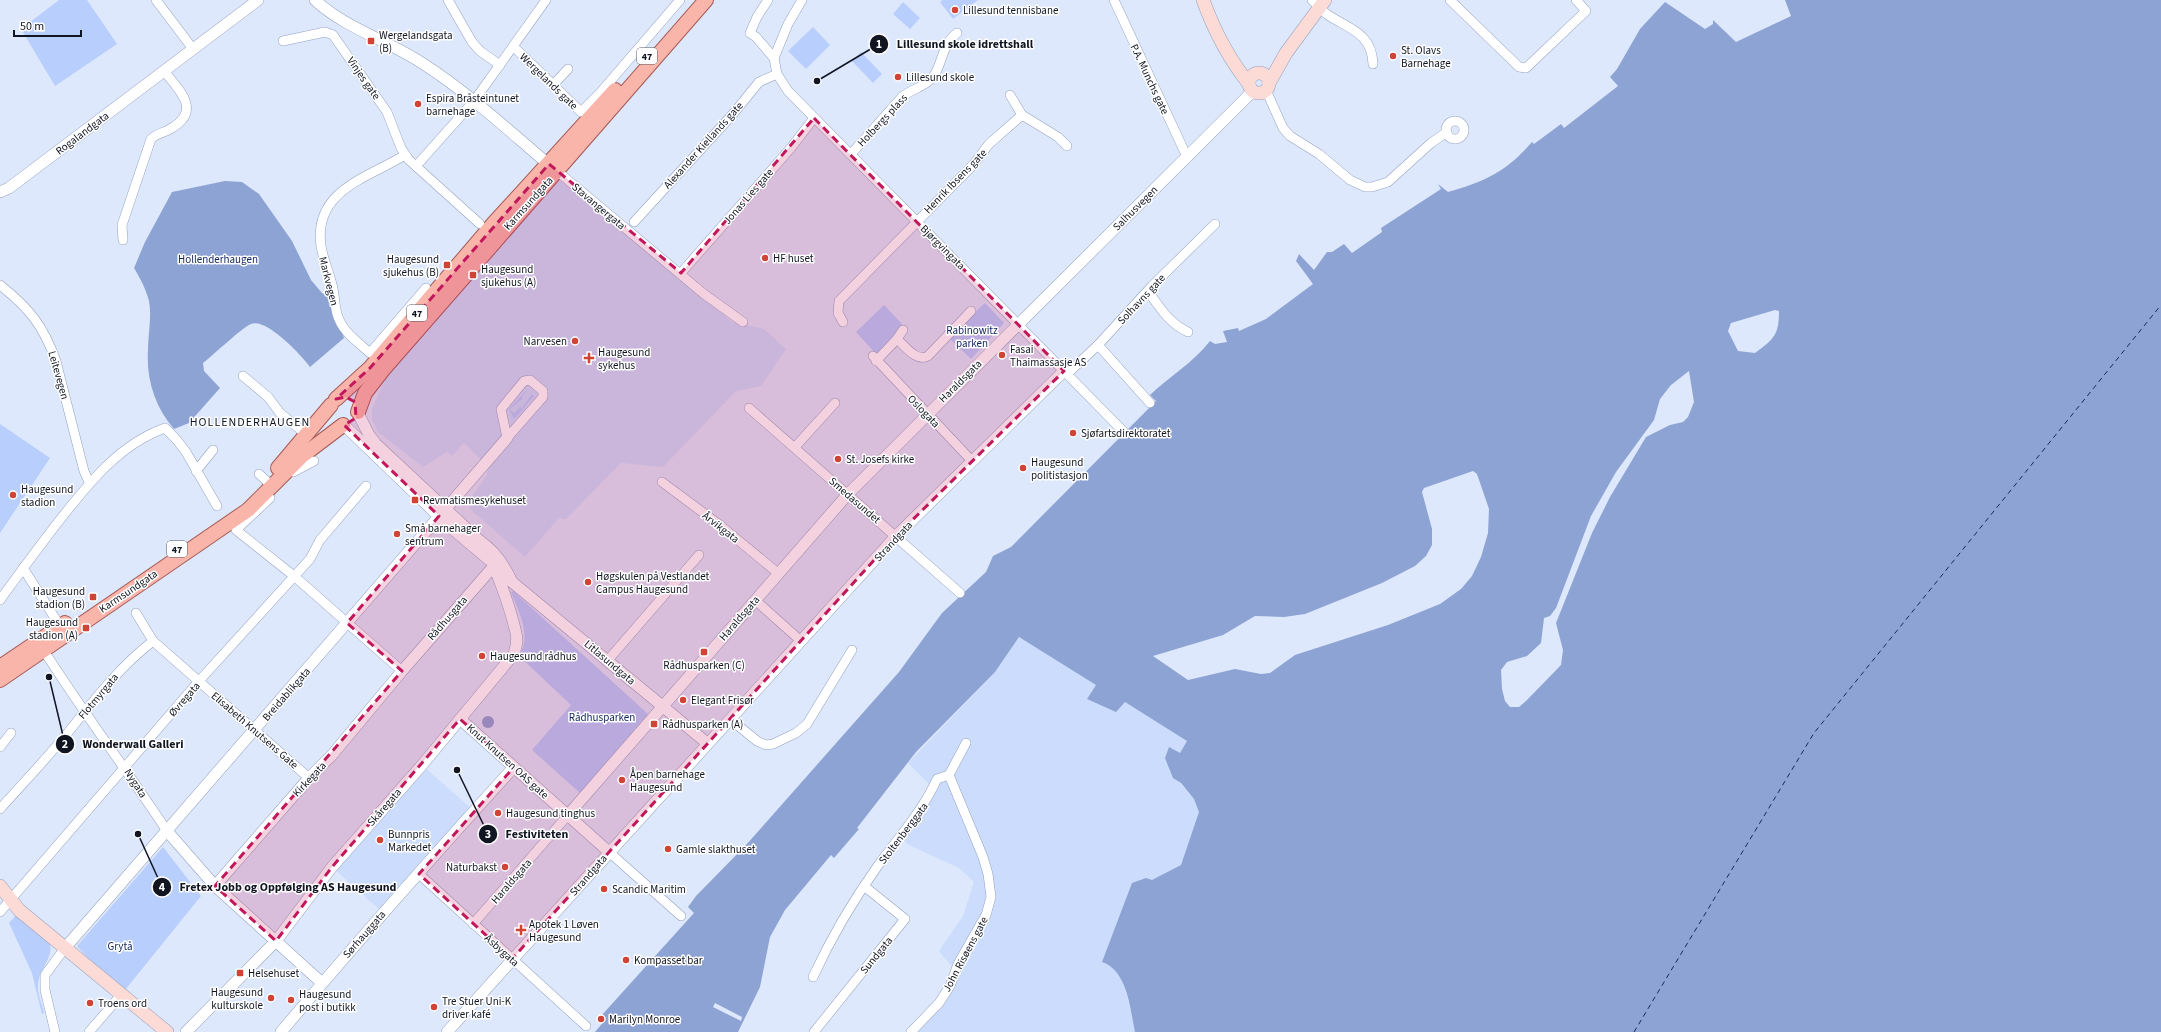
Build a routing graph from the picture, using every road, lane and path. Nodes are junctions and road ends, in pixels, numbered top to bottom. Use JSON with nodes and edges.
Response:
{"nodes":[{"id":1,"x":156,"y":0,"type":"edge"},
{"id":2,"x":258,"y":0,"type":"edge"},
{"id":3,"x":314,"y":0,"type":"edge"},
{"id":4,"x":448,"y":0,"type":"edge"},
{"id":5,"x":546,"y":0,"type":"edge"},
{"id":6,"x":680,"y":0,"type":"edge"},
{"id":7,"x":696,"y":0,"type":"edge"},
{"id":8,"x":706,"y":0,"type":"edge"},
{"id":9,"x":768,"y":0,"type":"edge"},
{"id":10,"x":802,"y":0,"type":"edge"},
{"id":11,"x":1114,"y":0,"type":"edge"},
{"id":12,"x":1203,"y":0,"type":"edge"},
{"id":13,"x":1450,"y":0,"type":"edge"},
{"id":14,"x":1576,"y":0,"type":"edge"},
{"id":15,"x":1319,"y":2,"type":"edge"},
{"id":16,"x":957,"y":33,"type":"dead end"},
{"id":17,"x":283,"y":41,"type":"dead end"},
{"id":18,"x":1224,"y":45,"type":"junction"},
{"id":19,"x":514,"y":47,"type":"junction"},
{"id":20,"x":193,"y":49,"type":"junction"},
{"id":21,"x":774,"y":58,"type":"junction"},
{"id":22,"x":1373,"y":64,"type":"dead end"},
{"id":23,"x":500,"y":65,"type":"junction"},
{"id":24,"x":568,"y":69,"type":"dead end"},
{"id":25,"x":164,"y":71,"type":"junction"},
{"id":26,"x":776,"y":74,"type":"junction"},
{"id":27,"x":1264,"y":80,"type":"junction"},
{"id":28,"x":553,"y":85,"type":"junction"},
{"id":29,"x":1251,"y":87,"type":"junction"},
{"id":30,"x":1010,"y":95,"type":"dead end"},
{"id":31,"x":474,"y":101,"type":"junction"},
{"id":32,"x":1022,"y":115,"type":"junction"},
{"id":33,"x":814,"y":118,"type":"junction"},
{"id":34,"x":1447,"y":132,"type":"dead end"},
{"id":35,"x":1067,"y":146,"type":"dead end"},
{"id":36,"x":851,"y":154,"type":"junction"},
{"id":37,"x":405,"y":155,"type":"junction"},
{"id":38,"x":1187,"y":157,"type":"junction"},
{"id":39,"x":417,"y":165,"type":"junction"},
{"id":40,"x":553,"y":167,"type":"junction"},
{"id":41,"x":0,"y":192,"type":"edge"},
{"id":42,"x":917,"y":221,"type":"junction"},
{"id":43,"x":634,"y":222,"type":"dead end"},
{"id":44,"x":480,"y":224,"type":"dead end"},
{"id":45,"x":1215,"y":224,"type":"dead end"},
{"id":46,"x":123,"y":240,"type":"dead end"},
{"id":47,"x":681,"y":273,"type":"junction"},
{"id":48,"x":0,"y":285,"type":"edge"},
{"id":49,"x":426,"y":288,"type":"dead end"},
{"id":50,"x":1148,"y":291,"type":"junction"},
{"id":51,"x":971,"y":311,"type":"dead end"},
{"id":52,"x":743,"y":322,"type":"dead end"},
{"id":53,"x":843,"y":322,"type":"dead end"},
{"id":54,"x":1018,"y":325,"type":"junction"},
{"id":55,"x":903,"y":330,"type":"dead end"},
{"id":56,"x":1188,"y":332,"type":"dead end"},
{"id":57,"x":897,"y":339,"type":"junction"},
{"id":58,"x":1098,"y":345,"type":"junction"},
{"id":59,"x":1066,"y":373,"type":"junction"},
{"id":60,"x":243,"y":376,"type":"dead end"},
{"id":61,"x":333,"y":402,"type":"junction"},
{"id":62,"x":835,"y":403,"type":"dead end"},
{"id":63,"x":1150,"y":403,"type":"dead end"},
{"id":64,"x":749,"y":408,"type":"dead end"},
{"id":65,"x":358,"y":412,"type":"junction"},
{"id":66,"x":927,"y":414,"type":"junction"},
{"id":67,"x":344,"y":425,"type":"junction"},
{"id":68,"x":302,"y":431,"type":"dead end"},
{"id":69,"x":1123,"y":431,"type":"dead end"},
{"id":70,"x":507,"y":438,"type":"junction"},
{"id":71,"x":795,"y":447,"type":"junction"},
{"id":72,"x":213,"y":450,"type":"dead end"},
{"id":73,"x":314,"y":461,"type":"dead end"},
{"id":74,"x":972,"y":461,"type":"junction"},
{"id":75,"x":196,"y":471,"type":"junction"},
{"id":76,"x":266,"y":480,"type":"junction"},
{"id":77,"x":90,"y":482,"type":"junction"},
{"id":78,"x":662,"y":482,"type":"dead end"},
{"id":79,"x":366,"y":486,"type":"dead end"},
{"id":80,"x":848,"y":494,"type":"junction"},
{"id":81,"x":217,"y":506,"type":"dead end"},
{"id":82,"x":442,"y":512,"type":"junction"},
{"id":83,"x":896,"y":536,"type":"junction"},
{"id":84,"x":480,"y":541,"type":"junction"},
{"id":85,"x":699,"y":554,"type":"dead end"},
{"id":86,"x":493,"y":567,"type":"junction"},
{"id":87,"x":23,"y":568,"type":"junction"},
{"id":88,"x":778,"y":574,"type":"junction"},
{"id":89,"x":294,"y":576,"type":"junction"},
{"id":90,"x":512,"y":582,"type":"junction"},
{"id":91,"x":960,"y":593,"type":"dead end"},
{"id":92,"x":0,"y":600,"type":"edge"},
{"id":93,"x":755,"y":600,"type":"junction"},
{"id":94,"x":136,"y":612,"type":"dead end"},
{"id":95,"x":347,"y":623,"type":"junction"},
{"id":96,"x":60,"y":626,"type":"junction"},
{"id":97,"x":153,"y":640,"type":"junction"},
{"id":98,"x":802,"y":641,"type":"junction"},
{"id":99,"x":852,"y":650,"type":"dead end"},
{"id":100,"x":48,"y":657,"type":"dead end"},
{"id":101,"x":608,"y":660,"type":"junction"},
{"id":102,"x":0,"y":667,"type":"edge"},
{"id":103,"x":402,"y":671,"type":"junction"},
{"id":104,"x":0,"y":680,"type":"edge"},
{"id":105,"x":199,"y":681,"type":"junction"},
{"id":106,"x":662,"y":706,"type":"junction"},
{"id":107,"x":84,"y":712,"type":"junction"},
{"id":108,"x":460,"y":719,"type":"junction"},
{"id":109,"x":730,"y":719,"type":"junction"},
{"id":110,"x":254,"y":731,"type":"junction"},
{"id":111,"x":11,"y":733,"type":"dead end"},
{"id":112,"x":707,"y":743,"type":"junction"},
{"id":113,"x":966,"y":743,"type":"dead end"},
{"id":114,"x":0,"y":747,"type":"edge"},
{"id":115,"x":514,"y":767,"type":"junction"},
{"id":116,"x":125,"y":768,"type":"junction"},
{"id":117,"x":949,"y":774,"type":"junction"},
{"id":118,"x":309,"y":778,"type":"junction"},
{"id":119,"x":0,"y":809,"type":"edge"},
{"id":120,"x":568,"y":815,"type":"junction"},
{"id":121,"x":167,"y":831,"type":"junction"},
{"id":122,"x":609,"y":852,"type":"junction"},
{"id":123,"x":419,"y":874,"type":"junction"},
{"id":124,"x":0,"y":886,"type":"edge"},
{"id":125,"x":215,"y":886,"type":"junction"},
{"id":126,"x":864,"y":886,"type":"junction"},
{"id":127,"x":10,"y":900,"type":"junction"},
{"id":128,"x":0,"y":912,"type":"edge"},
{"id":129,"x":681,"y":916,"type":"dead end"},
{"id":130,"x":473,"y":924,"type":"junction"},
{"id":131,"x":276,"y":941,"type":"junction"},
{"id":132,"x":65,"y":948,"type":"junction"},
{"id":133,"x":512,"y":959,"type":"junction"},
{"id":134,"x":813,"y":977,"type":"dead end"},
{"id":135,"x":322,"y":983,"type":"junction"},
{"id":136,"x":121,"y":995,"type":"junction"},
{"id":137,"x":586,"y":1026,"type":"dead end"},
{"id":138,"x":819,"y":1030,"type":"edge"},
{"id":139,"x":55,"y":1032,"type":"edge"},
{"id":140,"x":89,"y":1032,"type":"edge"},
{"id":141,"x":167,"y":1032,"type":"edge"},
{"id":142,"x":186,"y":1032,"type":"edge"},
{"id":143,"x":281,"y":1032,"type":"edge"},
{"id":144,"x":447,"y":1032,"type":"edge"},
{"id":145,"x":911,"y":1032,"type":"edge"}],
"edges":[{"from":1,"to":20,"type":"street"},
{"from":2,"to":20,"type":"street","name":"Rogalandgata"},
{"from":3,"to":31,"type":"street","name":"Stavangergata"},
{"from":4,"to":23,"type":"street"},
{"from":5,"to":19,"type":"street","name":"Wergelands gate"},
{"from":6,"to":28,"type":"street","name":"Wergelands gate"},
{"from":7,"to":40,"type":"main road","name":"Karmsundgata","number":"47"},
{"from":8,"to":40,"type":"main road","name":"Karmsundgata","number":"47"},
{"from":9,"to":21,"type":"street"},
{"from":10,"to":21,"type":"street","name":"Bjørgvingata"},
{"from":11,"to":38,"type":"street","name":"P.A. Munchs gate"},
{"from":12,"to":18,"type":"main road"},
{"from":13,"to":14,"type":"street"},
{"from":15,"to":22,"type":"street"},
{"from":15,"to":27,"type":"main road"},
{"from":16,"to":36,"type":"street","name":"Holbergs plass"},
{"from":17,"to":37,"type":"street","name":"Vinjes gate"},
{"from":18,"to":27,"type":"main road"},
{"from":18,"to":29,"type":"main road"},
{"from":19,"to":23,"type":"street","name":"Wergelands gate"},
{"from":19,"to":28,"type":"street","name":"Wergelands gate"},
{"from":20,"to":25,"type":"street","name":"Rogalandgata"},
{"from":21,"to":26,"type":"street","name":"Bjørgvingata"},
{"from":23,"to":31,"type":"street","name":"Wergelands gate"},
{"from":24,"to":28,"type":"street"},
{"from":25,"to":41,"type":"street","name":"Rogalandgata"},
{"from":25,"to":46,"type":"street"},
{"from":26,"to":33,"type":"street","name":"Bjørgvingata"},
{"from":26,"to":43,"type":"street","name":"Alexander Kiellands gate"},
{"from":27,"to":29,"type":"main road"},
{"from":27,"to":29,"type":"main road"},
{"from":27,"to":34,"type":"street"},
{"from":29,"to":38,"type":"street","name":"Salhusvegen"},
{"from":30,"to":32,"type":"street"},
{"from":31,"to":39,"type":"street","name":"Wergelands gate"},
{"from":31,"to":40,"type":"street","name":"Stavangergata"},
{"from":32,"to":35,"type":"street"},
{"from":32,"to":42,"type":"street","name":"Henrik Ibsens gate"},
{"from":33,"to":36,"type":"street","name":"Bjørgvingata"},
{"from":33,"to":47,"type":"street","name":"Jonas Lies gate"},
{"from":36,"to":42,"type":"street","name":"Bjørgvingata"},
{"from":37,"to":39,"type":"street","name":"Vinjes gate"},
{"from":37,"to":49,"type":"street","name":"Markvegen"},
{"from":38,"to":54,"type":"street","name":"Salhusvegen"},
{"from":39,"to":44,"type":"street"},
{"from":40,"to":47,"type":"street","name":"Stavangergata"},
{"from":40,"to":61,"type":"main road","name":"Karmsundgata","number":"47"},
{"from":40,"to":65,"type":"main road","name":"Karmsundgata","number":"47"},
{"from":42,"to":53,"type":"street","name":"Henrik Ibsens gate"},
{"from":42,"to":54,"type":"street","name":"Bjørgvingata"},
{"from":45,"to":50,"type":"street","name":"Solhavns gate"},
{"from":47,"to":52,"type":"street","name":"Stavangergata"},
{"from":48,"to":77,"type":"street","name":"Leitevegen"},
{"from":50,"to":56,"type":"street"},
{"from":50,"to":58,"type":"street","name":"Solhavns gate"},
{"from":51,"to":57,"type":"street"},
{"from":54,"to":59,"type":"street","name":"Bjørgvingata"},
{"from":54,"to":66,"type":"street","name":"Haraldsgata"},
{"from":55,"to":57,"type":"street"},
{"from":57,"to":66,"type":"street","name":"Oslogata"},
{"from":58,"to":59,"type":"street","name":"Solhavns gate"},
{"from":58,"to":63,"type":"street"},
{"from":59,"to":69,"type":"street","name":"Bjørgvingata"},
{"from":59,"to":74,"type":"street","name":"Strandgata"},
{"from":60,"to":68,"type":"street"},
{"from":61,"to":65,"type":"main road"},
{"from":61,"to":67,"type":"main road"},
{"from":61,"to":76,"type":"main road","name":"Karmsundgata","number":"47"},
{"from":62,"to":71,"type":"street"},
{"from":64,"to":71,"type":"street","name":"Smedasundet"},
{"from":65,"to":67,"type":"main road","number":"47"},
{"from":65,"to":82,"type":"street","name":"Litlasundgata"},
{"from":66,"to":74,"type":"street","name":"Oslogata"},
{"from":66,"to":80,"type":"street","name":"Haraldsgata"},
{"from":67,"to":76,"type":"main road","name":"Karmsundgata","number":"47"},
{"from":67,"to":82,"type":"street","name":"Litlasundgata"},
{"from":70,"to":70,"type":"street","name":"Breidablikgata"},
{"from":70,"to":82,"type":"street","name":"Breidablikgata"},
{"from":71,"to":80,"type":"street","name":"Smedasundet"},
{"from":72,"to":75,"type":"street"},
{"from":73,"to":89,"type":"street"},
{"from":74,"to":83,"type":"street","name":"Strandgata"},
{"from":75,"to":77,"type":"street"},
{"from":75,"to":81,"type":"street"},
{"from":76,"to":96,"type":"main road","name":"Karmsundgata","number":"47"},
{"from":76,"to":104,"type":"main road","name":"Karmsundgata","number":"47"},
{"from":77,"to":87,"type":"street"},
{"from":78,"to":88,"type":"street","name":"Årvikgata"},
{"from":79,"to":89,"type":"street","name":"Øvregata"},
{"from":80,"to":83,"type":"street","name":"Smedasundet"},
{"from":80,"to":88,"type":"street","name":"Haraldsgata"},
{"from":82,"to":84,"type":"street","name":"Litlasundgata"},
{"from":82,"to":86,"type":"street","name":"Litlasundgata"},
{"from":82,"to":95,"type":"street","name":"Breidablikgata"},
{"from":83,"to":91,"type":"street","name":"Smedasundet"},
{"from":83,"to":98,"type":"street","name":"Strandgata"},
{"from":84,"to":86,"type":"street","name":"Litlasundgata"},
{"from":84,"to":90,"type":"street","name":"Litlasundgata"},
{"from":85,"to":101,"type":"street"},
{"from":86,"to":90,"type":"street","name":"Litlasundgata"},
{"from":86,"to":103,"type":"street","name":"Rådhusgata"},
{"from":86,"to":108,"type":"street","name":"Skåregata"},
{"from":87,"to":92,"type":"street"},
{"from":87,"to":96,"type":"street"},
{"from":88,"to":93,"type":"street","name":"Haraldsgata"},
{"from":89,"to":95,"type":"street"},
{"from":89,"to":105,"type":"street","name":"Øvregata"},
{"from":90,"to":101,"type":"street","name":"Litlasundgata"},
{"from":93,"to":98,"type":"street"},
{"from":93,"to":106,"type":"street","name":"Haraldsgata"},
{"from":94,"to":97,"type":"street","name":"Elisabeth Knutsens Gate"},
{"from":95,"to":103,"type":"street"},
{"from":95,"to":110,"type":"street","name":"Breidablikgata"},
{"from":96,"to":102,"type":"main road","name":"Karmsundgata","number":"47"},
{"from":97,"to":105,"type":"street","name":"Elisabeth Knutsens Gate"},
{"from":97,"to":107,"type":"street","name":"Flotmyrgata"},
{"from":98,"to":109,"type":"street","name":"Strandgata"},
{"from":99,"to":109,"type":"street"},
{"from":100,"to":107,"type":"street","name":"Nygata"},
{"from":101,"to":106,"type":"street","name":"Litlasundgata"},
{"from":103,"to":118,"type":"street","name":"Kirkegata"},
{"from":105,"to":110,"type":"street","name":"Elisabeth Knutsens Gate"},
{"from":105,"to":116,"type":"street","name":"Øvregata"},
{"from":106,"to":112,"type":"street","name":"Litlasundgata"},
{"from":106,"to":120,"type":"street","name":"Haraldsgata"},
{"from":107,"to":116,"type":"street","name":"Nygata"},
{"from":107,"to":119,"type":"street","name":"Flotmyrgata"},
{"from":108,"to":115,"type":"street","name":"Knut Knutsen OAS gate"},
{"from":108,"to":131,"type":"street","name":"Skåregata"},
{"from":109,"to":112,"type":"street","name":"Strandgata"},
{"from":110,"to":118,"type":"street","name":"Elisabeth Knutsens Gate"},
{"from":110,"to":121,"type":"street","name":"Breidablikgata"},
{"from":111,"to":114,"type":"street"},
{"from":112,"to":122,"type":"street","name":"Strandgata"},
{"from":113,"to":117,"type":"street","name":"Stoltenberggata"},
{"from":115,"to":120,"type":"street","name":"Knut Knutsen OAS gate"},
{"from":115,"to":123,"type":"street","name":"Sørhauggata"},
{"from":116,"to":121,"type":"street","name":"Nygata"},
{"from":116,"to":127,"type":"street","name":"Øvregata"},
{"from":117,"to":126,"type":"street","name":"Stoltenberggata"},
{"from":117,"to":145,"type":"street","name":"John Risøens gate"},
{"from":118,"to":125,"type":"street","name":"Kirkegata"},
{"from":120,"to":122,"type":"street","name":"Knut Knutsen OAS gate"},
{"from":120,"to":130,"type":"street","name":"Haraldsgata"},
{"from":121,"to":125,"type":"street","name":"Nygata"},
{"from":121,"to":132,"type":"street","name":"Breidablikgata"},
{"from":122,"to":129,"type":"street","name":"Knut Knutsen OAS gate"},
{"from":122,"to":133,"type":"street","name":"Strandgata"},
{"from":123,"to":130,"type":"street","name":"Åsbygata"},
{"from":123,"to":135,"type":"street","name":"Sørhauggata"},
{"from":124,"to":127,"type":"main road"},
{"from":125,"to":131,"type":"street","name":"Nygata"},
{"from":126,"to":134,"type":"street","name":"Stoltenberggata"},
{"from":126,"to":138,"type":"street","name":"Sundgata"},
{"from":127,"to":128,"type":"street","name":"Øvregata"},
{"from":127,"to":132,"type":"main road"},
{"from":130,"to":133,"type":"street","name":"Åsbygata"},
{"from":131,"to":135,"type":"street","name":"Nygata"},
{"from":131,"to":142,"type":"street","name":"Skåregata"},
{"from":132,"to":136,"type":"main road"},
{"from":132,"to":139,"type":"street"},
{"from":133,"to":137,"type":"street","name":"Åsbygata"},
{"from":133,"to":144,"type":"street","name":"Strandgata"},
{"from":135,"to":143,"type":"street","name":"Sørhauggata"},
{"from":136,"to":140,"type":"street"},
{"from":136,"to":141,"type":"main road"}]}
